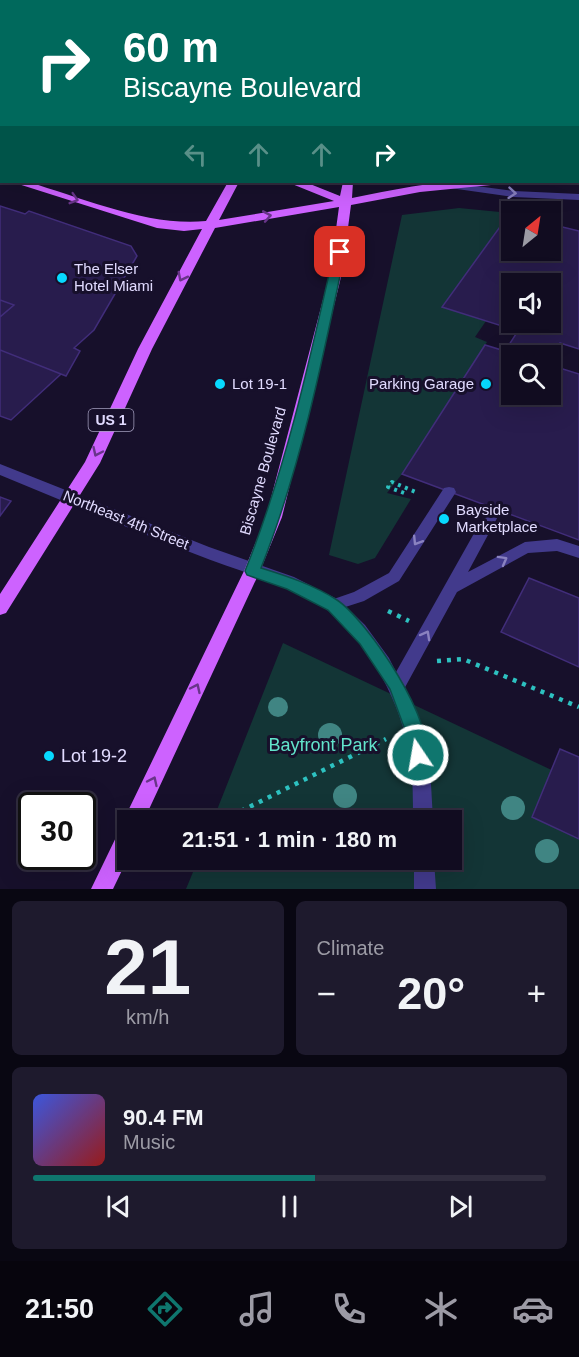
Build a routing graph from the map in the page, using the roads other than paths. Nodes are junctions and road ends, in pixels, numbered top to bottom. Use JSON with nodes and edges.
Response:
{"nodes":[{"id":1,"x":21,"y":183,"type":"edge"},
{"id":2,"x":232,"y":183,"type":"edge"},
{"id":3,"x":298,"y":183,"type":"edge"},
{"id":4,"x":348,"y":183,"type":"edge"},
{"id":5,"x":482,"y":183,"type":"edge"},
{"id":6,"x":454,"y":186,"type":"junction"},
{"id":7,"x":579,"y":196,"type":"edge"},
{"id":8,"x":347,"y":202,"type":"junction"},
{"id":9,"x":210,"y":225,"type":"junction"},
{"id":10,"x":0,"y":469,"type":"edge"},
{"id":11,"x":448,"y":492,"type":"dead end"},
{"id":12,"x":71,"y":499,"type":"junction"},
{"id":13,"x":495,"y":509,"type":"dead end"},
{"id":14,"x":579,"y":552,"type":"edge"},
{"id":15,"x":252,"y":571,"type":"junction"},
{"id":16,"x":452,"y":588,"type":"junction"},
{"id":17,"x":333,"y":605,"type":"junction"},
{"id":18,"x":0,"y":608,"type":"edge"},
{"id":19,"x":397,"y":686,"type":"junction"},
{"id":20,"x":139,"y":810,"type":"edge"},
{"id":21,"x":423,"y":810,"type":"edge"},
{"id":22,"x":117,"y":857,"type":"edge"},
{"id":23,"x":424,"y":870,"type":"edge"},
{"id":24,"x":102,"y":889,"type":"edge"},
{"id":25,"x":425,"y":889,"type":"edge"}],
"edges":[{"from":1,"to":9,"type":"main road","one_way":true},
{"from":2,"to":9,"type":"main road","number":"US 1"},
{"from":3,"to":8,"type":"main road"},
{"from":4,"to":8,"type":"main road","name":"Biscayne Boulevard"},
{"from":5,"to":6,"type":"main road"},
{"from":6,"to":7,"type":"street","one_way":true},
{"from":6,"to":8,"type":"main road"},
{"from":9,"to":8,"type":"main road","one_way":true},
{"from":8,"to":15,"type":"main road","name":"Biscayne Boulevard"},
{"from":9,"to":12,"type":"main road","number":"US 1","one_way":true},
{"from":10,"to":12,"type":"street","name":"Northeast 4th Street"},
{"from":11,"to":17,"type":"lane","one_way":true},
{"from":12,"to":15,"type":"street","name":"Northeast 4th Street"},
{"from":12,"to":18,"type":"main road","number":"US 1"},
{"from":13,"to":16,"type":"lane"},
{"from":16,"to":14,"type":"lane","one_way":true},
{"from":15,"to":17,"type":"street","name":"Northeast 4th Street"},
{"from":20,"to":15,"type":"main road","name":"Biscayne Boulevard","one_way":true},
{"from":19,"to":16,"type":"lane","one_way":true},
{"from":17,"to":19,"type":"street","name":"Northeast 4th Street"},
{"from":19,"to":21,"type":"street","name":"Northeast 4th Street"},
{"from":22,"to":24,"type":"main road"},
{"from":23,"to":25,"type":"street"}]}
